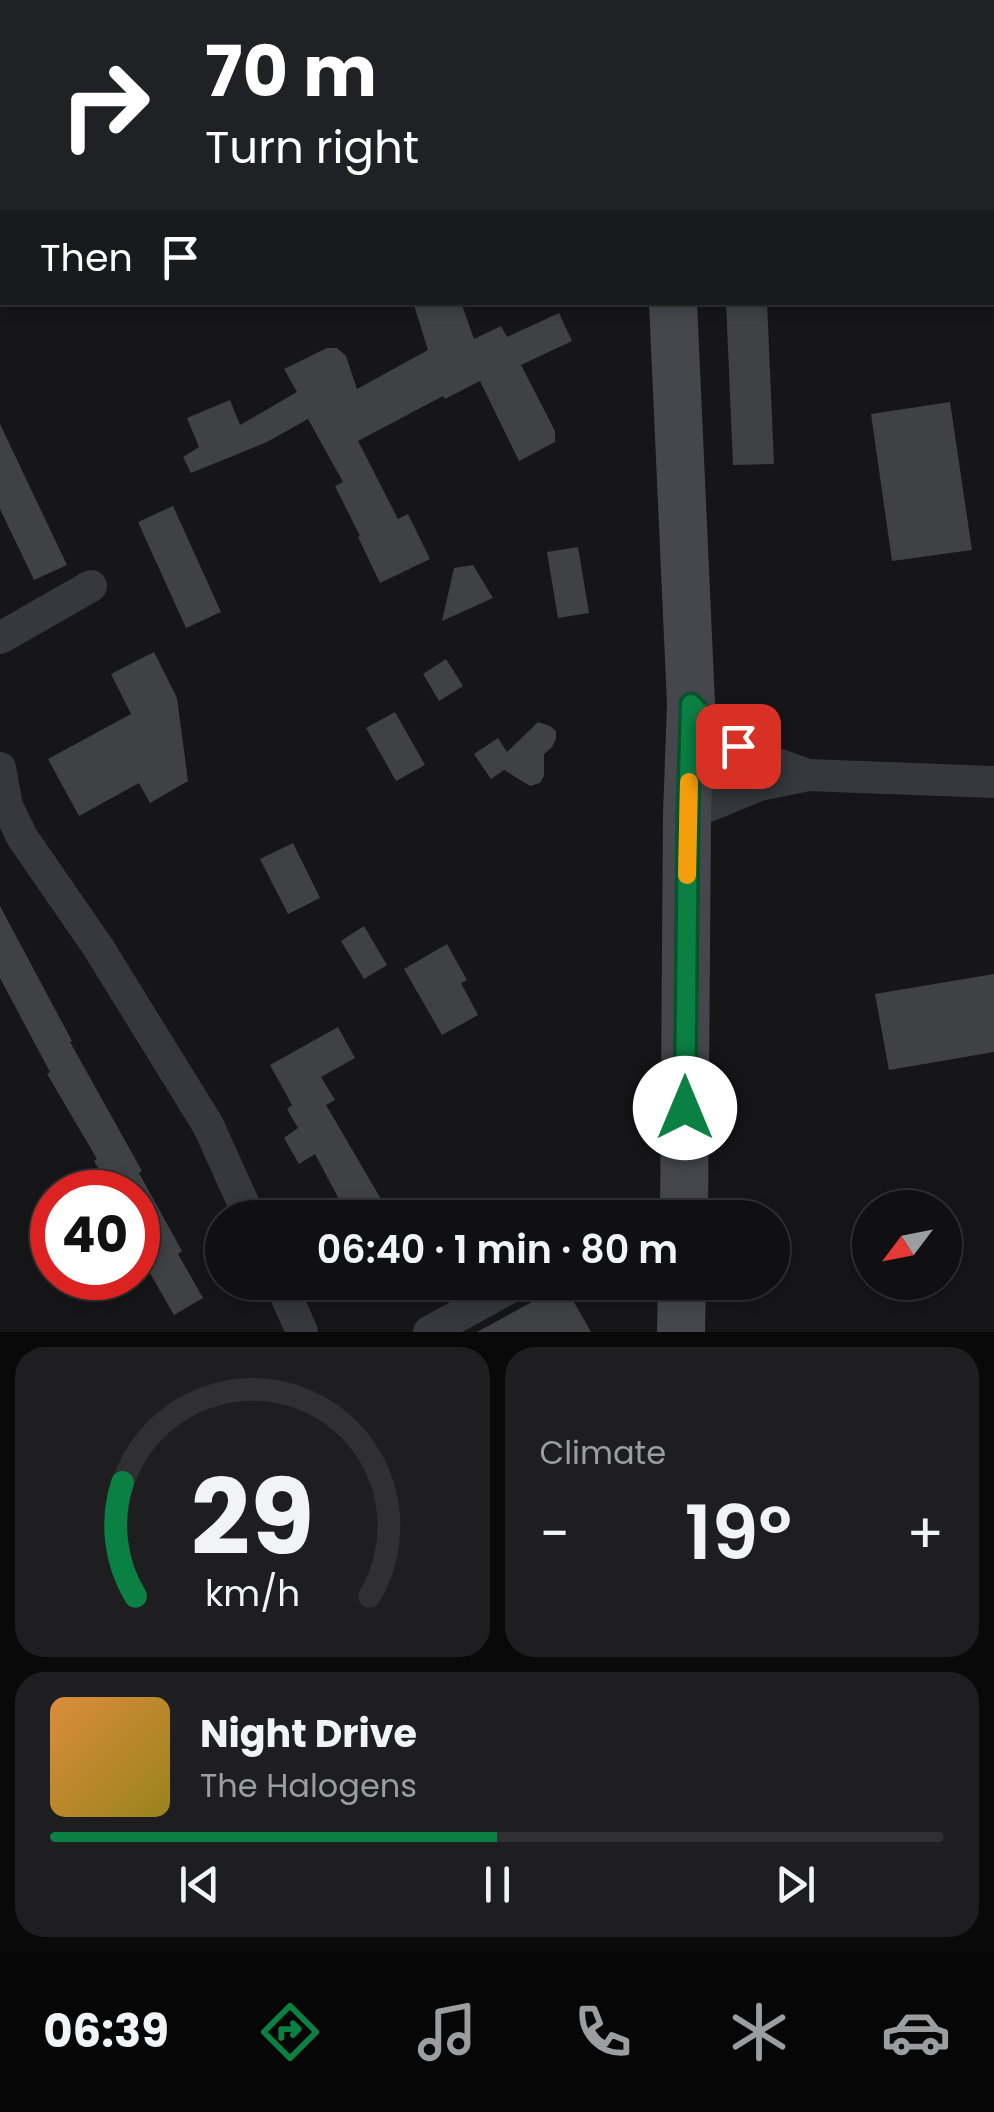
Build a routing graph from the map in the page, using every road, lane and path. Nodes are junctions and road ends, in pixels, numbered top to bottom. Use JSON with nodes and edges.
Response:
{"nodes":[{"id":1,"x":674,"y":305,"type":"edge"},
{"id":2,"x":90,"y":586,"type":"dead end"},
{"id":3,"x":0,"y":638,"type":"edge"},
{"id":4,"x":691,"y":704,"type":"junction"},
{"id":5,"x":994,"y":759,"type":"edge"},
{"id":6,"x":0,"y":768,"type":"edge"},
{"id":7,"x":808,"y":775,"type":"junction"},
{"id":8,"x":980,"y":781,"type":"edge"},
{"id":9,"x":688,"y":815,"type":"junction"},
{"id":10,"x":242,"y":1200,"type":"edge"},
{"id":11,"x":684,"y":1200,"type":"edge"},
{"id":12,"x":288,"y":1300,"type":"edge"},
{"id":13,"x":487,"y":1300,"type":"edge"},
{"id":14,"x":682,"y":1300,"type":"edge"},
{"id":15,"x":302,"y":1332,"type":"edge"},
{"id":16,"x":429,"y":1332,"type":"edge"},
{"id":17,"x":681,"y":1332,"type":"edge"}],
"edges":[{"from":1,"to":4,"type":"street"},
{"from":2,"to":3,"type":"street"},
{"from":4,"to":7,"type":"street"},
{"from":4,"to":9,"type":"street"},
{"from":5,"to":8,"type":"street"},
{"from":6,"to":10,"type":"street"},
{"from":7,"to":8,"type":"street"},
{"from":7,"to":9,"type":"street"},
{"from":9,"to":11,"type":"street"},
{"from":12,"to":15,"type":"street"},
{"from":13,"to":16,"type":"street"},
{"from":14,"to":17,"type":"street"}]}
